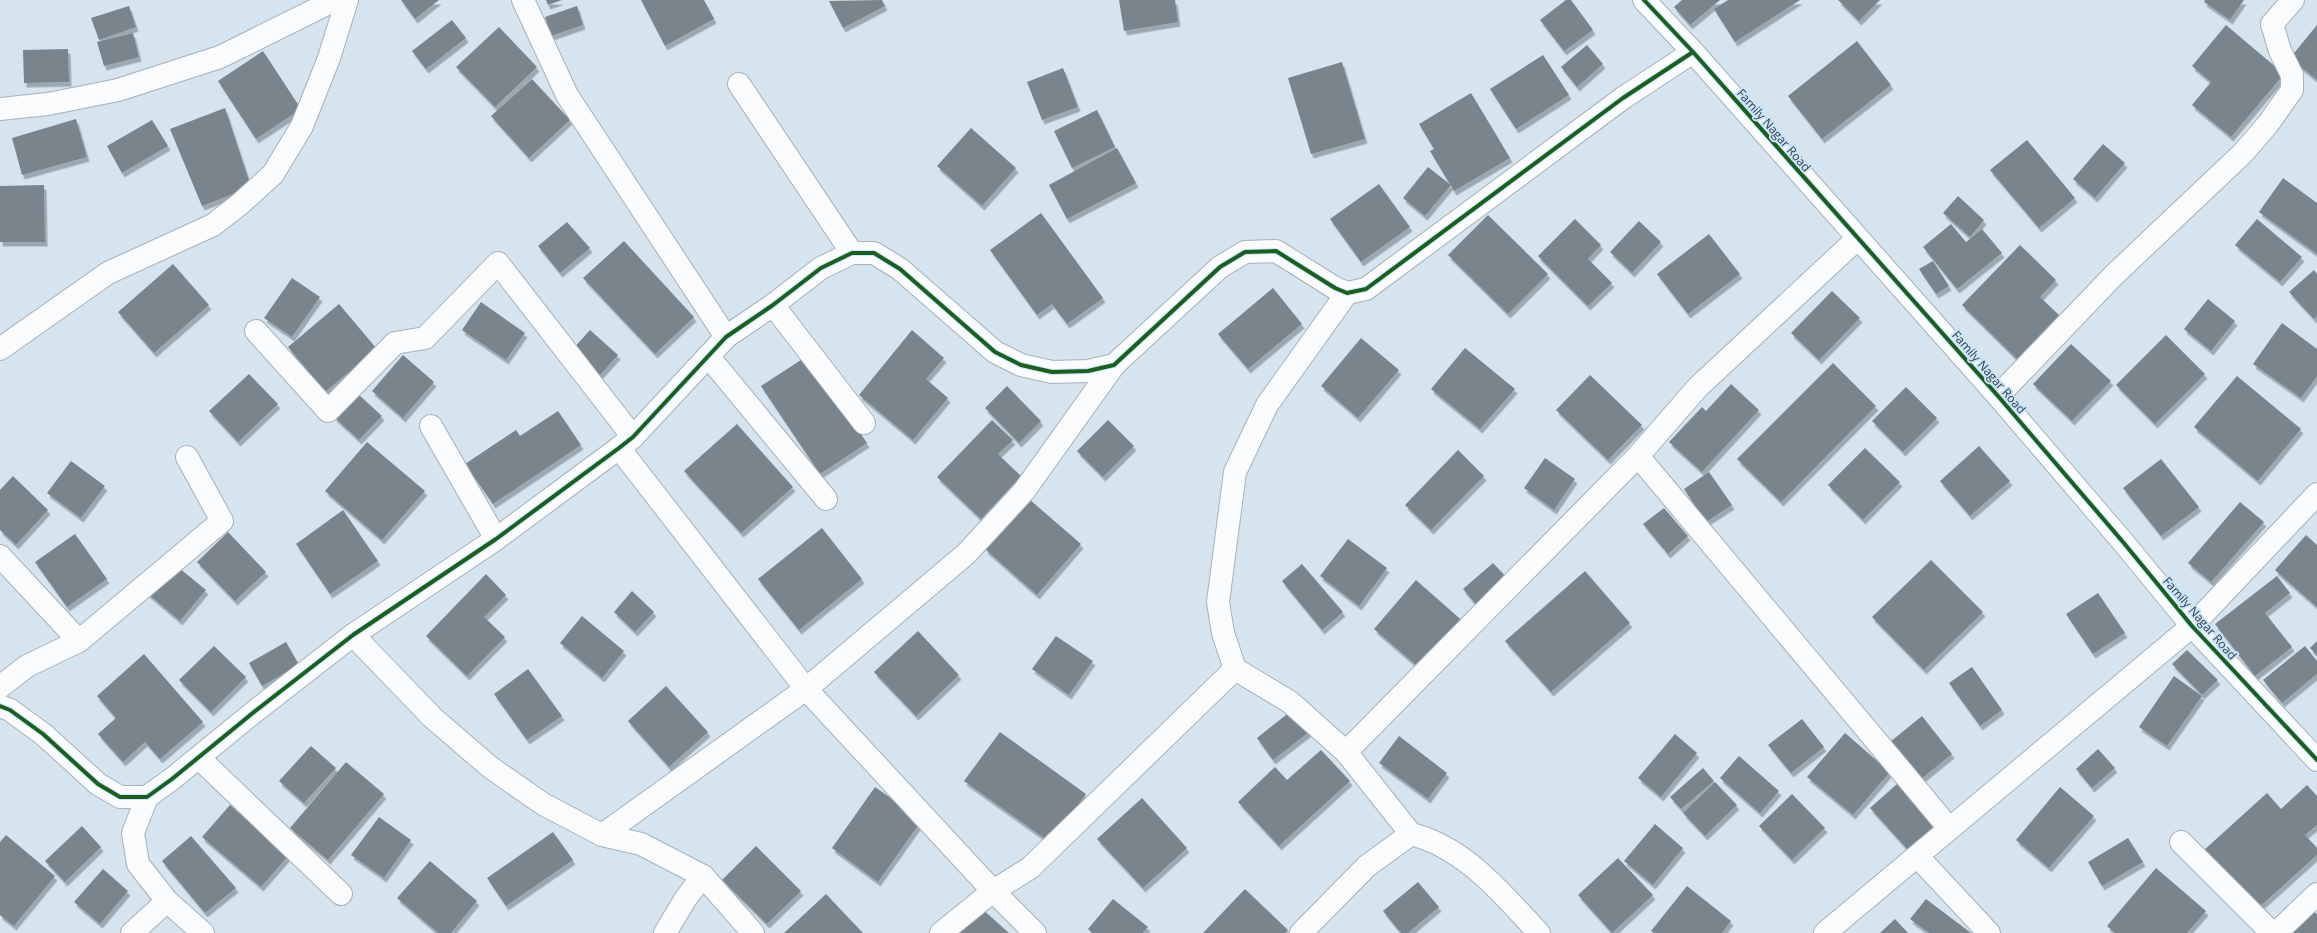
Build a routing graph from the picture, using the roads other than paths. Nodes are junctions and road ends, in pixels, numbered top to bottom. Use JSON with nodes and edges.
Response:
{"nodes":[{"id":1,"x":335,"y":0,"type":"edge"},
{"id":2,"x":348,"y":0,"type":"edge"},
{"id":3,"x":523,"y":0,"type":"edge"},
{"id":4,"x":1644,"y":0,"type":"edge"},
{"id":5,"x":2294,"y":0,"type":"edge"},
{"id":6,"x":1694,"y":52,"type":"junction"},
{"id":7,"x":739,"y":84,"type":"dead end"},
{"id":8,"x":0,"y":109,"type":"edge"},
{"id":9,"x":1857,"y":239,"type":"junction"},
{"id":10,"x":852,"y":253,"type":"junction"},
{"id":11,"x":1347,"y":293,"type":"junction"},
{"id":12,"x":773,"y":305,"type":"junction"},
{"id":13,"x":256,"y":331,"type":"dead end"},
{"id":14,"x":726,"y":337,"type":"junction"},
{"id":15,"x":0,"y":349,"type":"edge"},
{"id":16,"x":708,"y":356,"type":"junction"},
{"id":17,"x":1114,"y":365,"type":"junction"},
{"id":18,"x":1998,"y":396,"type":"junction"},
{"id":19,"x":864,"y":424,"type":"dead end"},
{"id":20,"x":431,"y":426,"type":"dead end"},
{"id":21,"x":626,"y":442,"type":"junction"},
{"id":22,"x":1638,"y":456,"type":"junction"},
{"id":23,"x":187,"y":457,"type":"dead end"},
{"id":24,"x":2317,"y":494,"type":"edge"},
{"id":25,"x":826,"y":499,"type":"dead end"},
{"id":26,"x":496,"y":539,"type":"junction"},
{"id":27,"x":0,"y":556,"type":"edge"},
{"id":28,"x":2192,"y":626,"type":"junction"},
{"id":29,"x":353,"y":634,"type":"junction"},
{"id":30,"x":79,"y":641,"type":"junction"},
{"id":31,"x":1235,"y":669,"type":"junction"},
{"id":32,"x":0,"y":687,"type":"edge"},
{"id":33,"x":806,"y":689,"type":"junction"},
{"id":34,"x":0,"y":706,"type":"edge"},
{"id":35,"x":1346,"y":752,"type":"junction"},
{"id":36,"x":199,"y":758,"type":"junction"},
{"id":37,"x":2317,"y":760,"type":"edge"},
{"id":38,"x":147,"y":797,"type":"junction"},
{"id":39,"x":1949,"y":828,"type":"junction"},
{"id":40,"x":1411,"y":834,"type":"junction"},
{"id":41,"x":602,"y":835,"type":"junction"},
{"id":42,"x":2181,"y":842,"type":"dead end"},
{"id":43,"x":1918,"y":857,"type":"junction"},
{"id":44,"x":703,"y":876,"type":"junction"},
{"id":45,"x":993,"y":891,"type":"junction"},
{"id":46,"x":341,"y":894,"type":"dead end"},
{"id":47,"x":2317,"y":894,"type":"edge"},
{"id":48,"x":167,"y":901,"type":"junction"},
{"id":49,"x":132,"y":933,"type":"edge"},
{"id":50,"x":202,"y":933,"type":"edge"},
{"id":51,"x":665,"y":933,"type":"edge"},
{"id":52,"x":753,"y":933,"type":"edge"},
{"id":53,"x":941,"y":933,"type":"edge"},
{"id":54,"x":1036,"y":933,"type":"edge"},
{"id":55,"x":1301,"y":933,"type":"edge"},
{"id":56,"x":1539,"y":933,"type":"edge"},
{"id":57,"x":1825,"y":933,"type":"edge"},
{"id":58,"x":1989,"y":933,"type":"edge"},
{"id":59,"x":2272,"y":933,"type":"edge"},
{"id":60,"x":2276,"y":933,"type":"edge"}],
"edges":[{"from":1,"to":8,"type":"street"},
{"from":2,"to":15,"type":"street"},
{"from":3,"to":14,"type":"street"},
{"from":4,"to":6,"type":"street","name":"Family Nagar Road"},
{"from":5,"to":18,"type":"street"},
{"from":6,"to":9,"type":"street","name":"Family Nagar Road"},
{"from":6,"to":11,"type":"street"},
{"from":7,"to":10,"type":"street"},
{"from":9,"to":18,"type":"street","name":"Family Nagar Road"},
{"from":9,"to":22,"type":"street"},
{"from":10,"to":12,"type":"street"},
{"from":10,"to":17,"type":"street"},
{"from":11,"to":17,"type":"street"},
{"from":11,"to":31,"type":"street"},
{"from":12,"to":14,"type":"street"},
{"from":12,"to":19,"type":"street"},
{"from":13,"to":21,"type":"street"},
{"from":14,"to":16,"type":"street"},
{"from":16,"to":21,"type":"street"},
{"from":16,"to":25,"type":"street"},
{"from":17,"to":33,"type":"street"},
{"from":18,"to":28,"type":"street","name":"Family Nagar Road"},
{"from":20,"to":26,"type":"street"},
{"from":21,"to":26,"type":"street"},
{"from":21,"to":33,"type":"street"},
{"from":22,"to":35,"type":"street"},
{"from":22,"to":39,"type":"street"},
{"from":23,"to":30,"type":"street"},
{"from":24,"to":28,"type":"street"},
{"from":26,"to":29,"type":"street"},
{"from":27,"to":30,"type":"street"},
{"from":28,"to":37,"type":"street","name":"Family Nagar Road"},
{"from":28,"to":39,"type":"street"},
{"from":29,"to":36,"type":"street"},
{"from":29,"to":41,"type":"street"},
{"from":30,"to":32,"type":"street"},
{"from":31,"to":35,"type":"street"},
{"from":31,"to":45,"type":"street"},
{"from":33,"to":41,"type":"street"},
{"from":33,"to":45,"type":"street"},
{"from":34,"to":38,"type":"street"},
{"from":35,"to":40,"type":"street"},
{"from":36,"to":38,"type":"street"},
{"from":36,"to":46,"type":"street"},
{"from":38,"to":48,"type":"street"},
{"from":39,"to":43,"type":"street"},
{"from":40,"to":55,"type":"street"},
{"from":40,"to":56,"type":"street"},
{"from":41,"to":44,"type":"street"},
{"from":42,"to":59,"type":"street"},
{"from":43,"to":57,"type":"street"},
{"from":43,"to":58,"type":"street"},
{"from":44,"to":51,"type":"street"},
{"from":44,"to":52,"type":"street"},
{"from":45,"to":53,"type":"street"},
{"from":45,"to":54,"type":"street"},
{"from":47,"to":60,"type":"street"},
{"from":48,"to":49,"type":"street"},
{"from":48,"to":50,"type":"street"}]}
